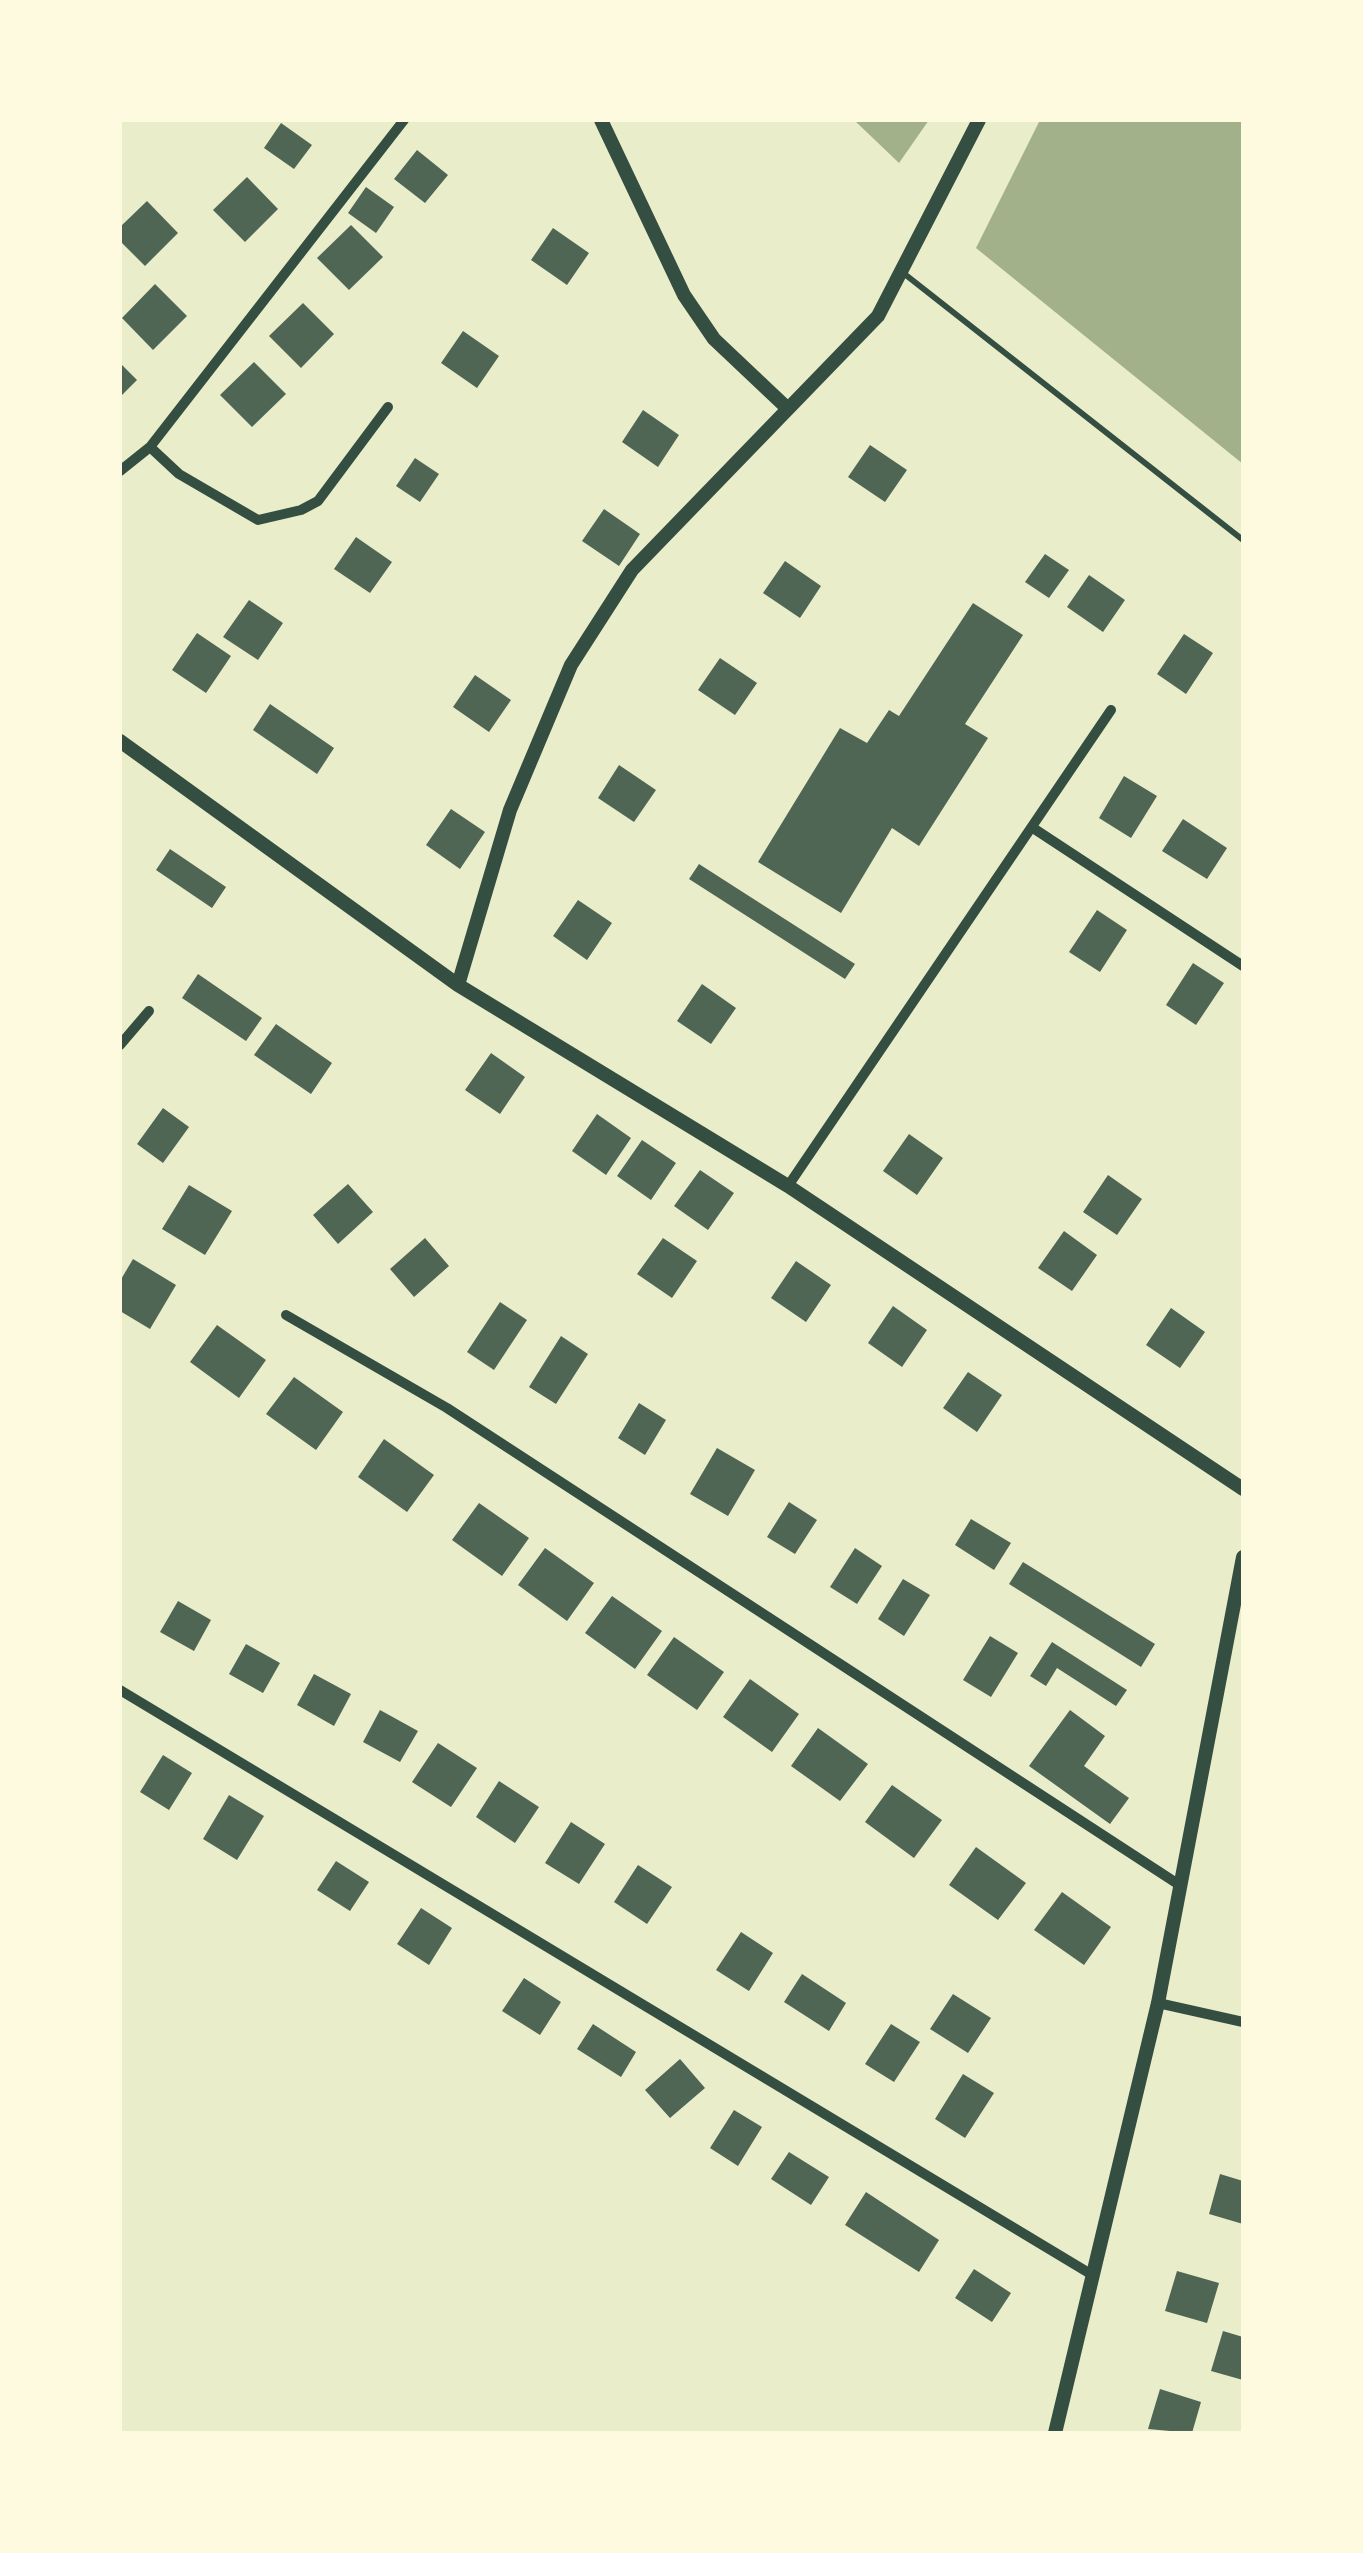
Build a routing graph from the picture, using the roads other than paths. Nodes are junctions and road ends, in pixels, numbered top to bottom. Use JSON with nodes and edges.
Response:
{"nodes":[{"id":1,"x":404,"y":120,"type":"edge"},
{"id":2,"x":601,"y":120,"type":"edge"},
{"id":3,"x":979,"y":120,"type":"edge"},
{"id":4,"x":902,"y":272,"type":"junction"},
{"id":5,"x":388,"y":407,"type":"dead end"},
{"id":6,"x":787,"y":408,"type":"junction"},
{"id":7,"x":150,"y":447,"type":"junction"},
{"id":8,"x":120,"y":471,"type":"edge"},
{"id":9,"x":1243,"y":540,"type":"edge"},
{"id":10,"x":1111,"y":710,"type":"dead end"},
{"id":11,"x":120,"y":741,"type":"edge"},
{"id":12,"x":1033,"y":828,"type":"junction"},
{"id":13,"x":1243,"y":966,"type":"edge"},
{"id":14,"x":458,"y":986,"type":"junction"},
{"id":15,"x":150,"y":1011,"type":"dead end"},
{"id":16,"x":120,"y":1046,"type":"edge"},
{"id":17,"x":788,"y":1186,"type":"junction"},
{"id":18,"x":286,"y":1315,"type":"dead end"},
{"id":19,"x":1243,"y":1489,"type":"edge"},
{"id":20,"x":1243,"y":1557,"type":"edge"},
{"id":21,"x":120,"y":1690,"type":"edge"},
{"id":22,"x":1181,"y":1886,"type":"junction"},
{"id":23,"x":1158,"y":2003,"type":"junction"},
{"id":24,"x":1243,"y":2022,"type":"edge"},
{"id":25,"x":1094,"y":2276,"type":"junction"},
{"id":26,"x":1059,"y":2432,"type":"edge"}],
"edges":[{"from":1,"to":7,"type":"street"},
{"from":2,"to":6,"type":"street"},
{"from":3,"to":4,"type":"street"},
{"from":4,"to":6,"type":"street"},
{"from":4,"to":9,"type":"lane"},
{"from":5,"to":7,"type":"street"},
{"from":6,"to":14,"type":"street"},
{"from":7,"to":8,"type":"street"},
{"from":10,"to":12,"type":"street"},
{"from":11,"to":14,"type":"street"},
{"from":12,"to":13,"type":"street"},
{"from":12,"to":17,"type":"street"},
{"from":14,"to":17,"type":"street"},
{"from":15,"to":16,"type":"street"},
{"from":17,"to":19,"type":"street"},
{"from":18,"to":22,"type":"street"},
{"from":20,"to":22,"type":"street"},
{"from":21,"to":25,"type":"street"},
{"from":22,"to":23,"type":"street"},
{"from":23,"to":24,"type":"street"},
{"from":23,"to":25,"type":"street"},
{"from":25,"to":26,"type":"street"}]}
